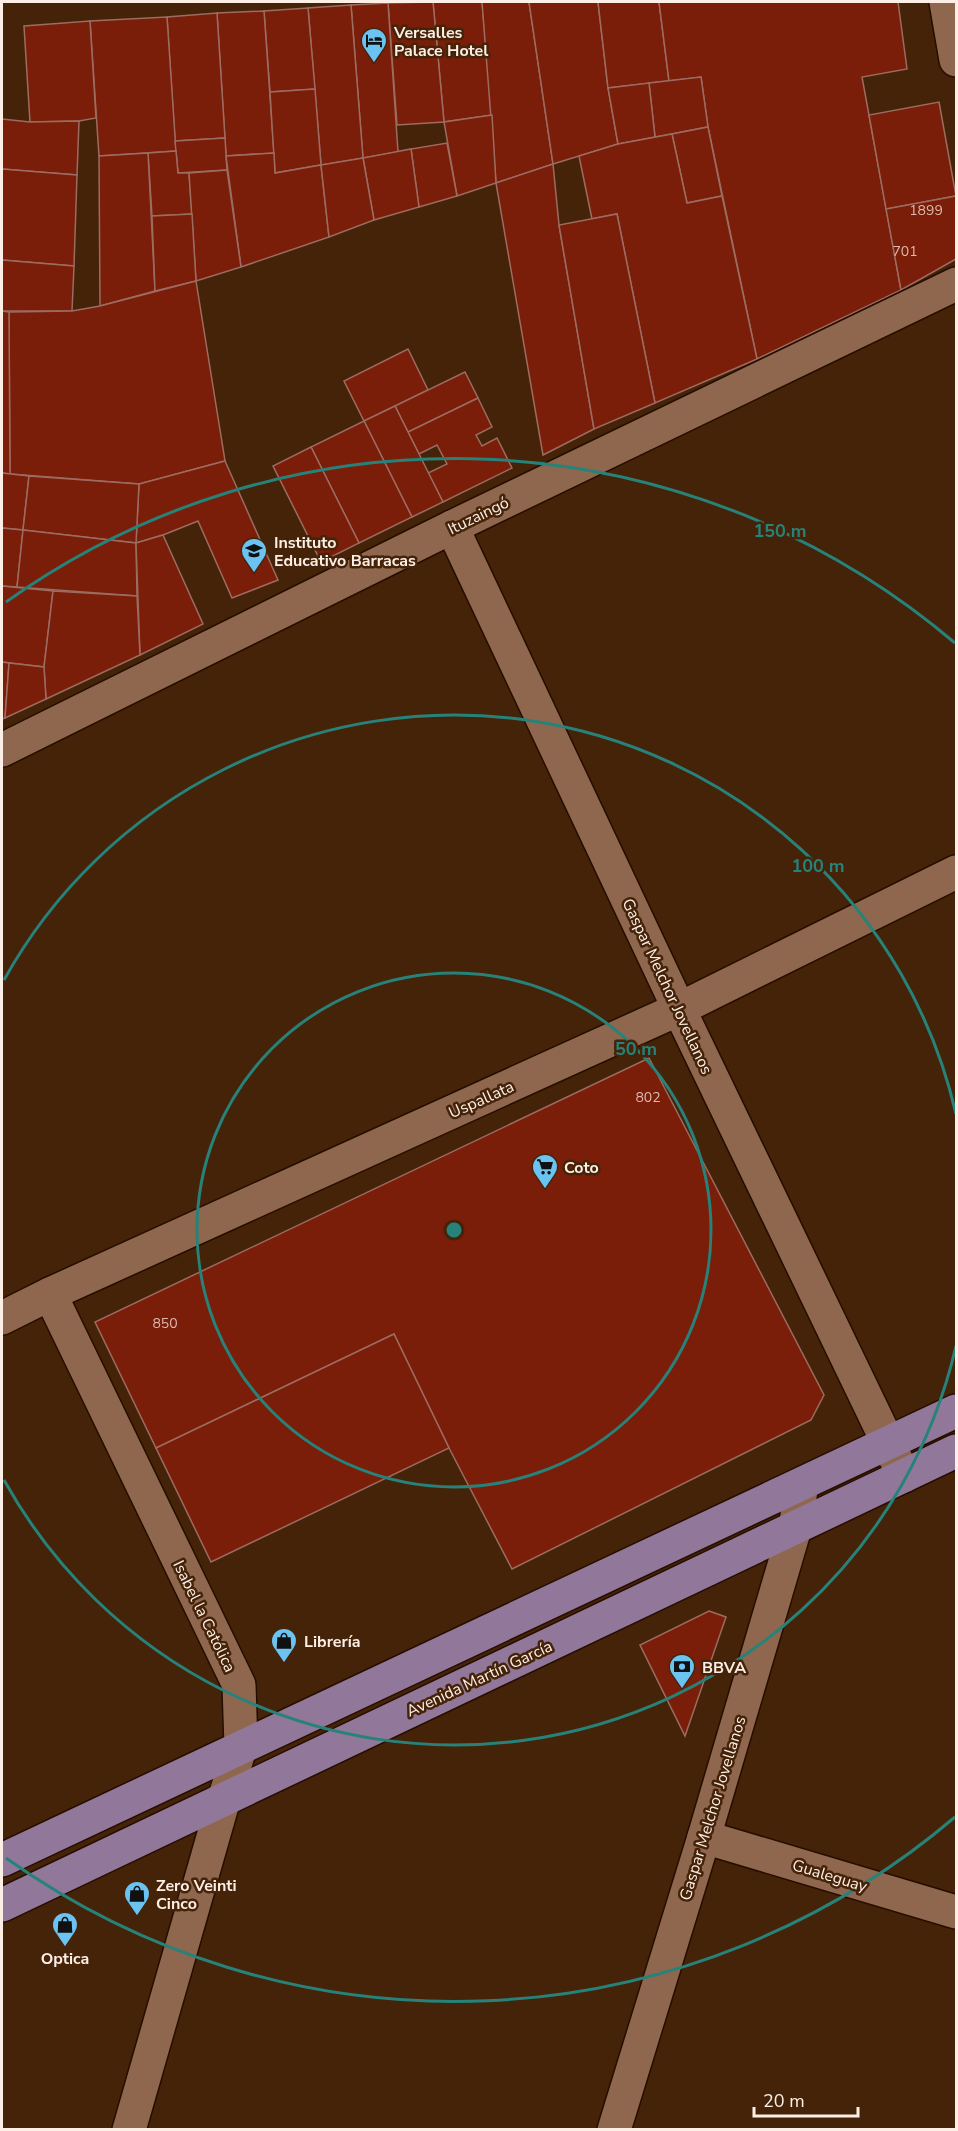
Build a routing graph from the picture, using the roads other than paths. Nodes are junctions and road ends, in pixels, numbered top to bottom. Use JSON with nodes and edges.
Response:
{"nodes":[{"id":1,"x":946,"y":2,"type":"edge"},
{"id":2,"x":957,"y":60,"type":"edge"},
{"id":3,"x":957,"y":284,"type":"edge"},
{"id":4,"x":452,"y":527,"type":"junction"},
{"id":5,"x":2,"y":750,"type":"edge"},
{"id":6,"x":957,"y":872,"type":"edge"},
{"id":7,"x":678,"y":1009,"type":"junction"},
{"id":8,"x":50,"y":1294,"type":"junction"},
{"id":9,"x":2,"y":1318,"type":"edge"},
{"id":10,"x":957,"y":1411,"type":"edge"},
{"id":11,"x":889,"y":1442,"type":"junction"},
{"id":12,"x":957,"y":1451,"type":"edge"},
{"id":13,"x":904,"y":1476,"type":"junction"},
{"id":14,"x":802,"y":1484,"type":"junction"},
{"id":15,"x":795,"y":1528,"type":"junction"},
{"id":16,"x":241,"y":1746,"type":"junction"},
{"id":17,"x":224,"y":1799,"type":"junction"},
{"id":18,"x":704,"y":1837,"type":"junction"},
{"id":19,"x":2,"y":1860,"type":"edge"},
{"id":20,"x":2,"y":1905,"type":"edge"},
{"id":21,"x":957,"y":1912,"type":"edge"},
{"id":22,"x":129,"y":2130,"type":"edge"},
{"id":23,"x":614,"y":2130,"type":"edge"}],
"edges":[{"from":1,"to":2,"type":"street"},
{"from":3,"to":4,"type":"street","name":"Ituzaingó"},
{"from":4,"to":5,"type":"street","name":"Ituzaingó"},
{"from":4,"to":7,"type":"street","name":"Gaspar Melchor Jovellanos"},
{"from":6,"to":7,"type":"street","name":"Uspallata"},
{"from":7,"to":8,"type":"street","name":"Uspallata"},
{"from":7,"to":11,"type":"street","name":"Gaspar Melchor Jovellanos"},
{"from":8,"to":9,"type":"street","name":"Uspallata"},
{"from":8,"to":16,"type":"street","name":"Isabel la Católica"},
{"from":10,"to":11,"type":"main road"},
{"from":11,"to":13,"type":"street","name":"Gaspar Melchor Jovellanos"},
{"from":11,"to":14,"type":"main road"},
{"from":12,"to":13,"type":"main road","name":"Avenida Martín García"},
{"from":13,"to":15,"type":"main road","name":"Avenida Martín García"},
{"from":14,"to":15,"type":"street","name":"Gaspar Melchor Jovellanos"},
{"from":14,"to":16,"type":"main road"},
{"from":15,"to":17,"type":"main road","name":"Avenida Martín García"},
{"from":15,"to":18,"type":"street","name":"Gaspar Melchor Jovellanos"},
{"from":16,"to":17,"type":"street","name":"Isabel la Católica"},
{"from":16,"to":19,"type":"main road"},
{"from":17,"to":20,"type":"main road","name":"Avenida Martín García"},
{"from":17,"to":22,"type":"street","name":"Isabel la Católica"},
{"from":18,"to":21,"type":"street","name":"Gualeguay"},
{"from":18,"to":23,"type":"street","name":"Gaspar Melchor Jovellanos"}]}
